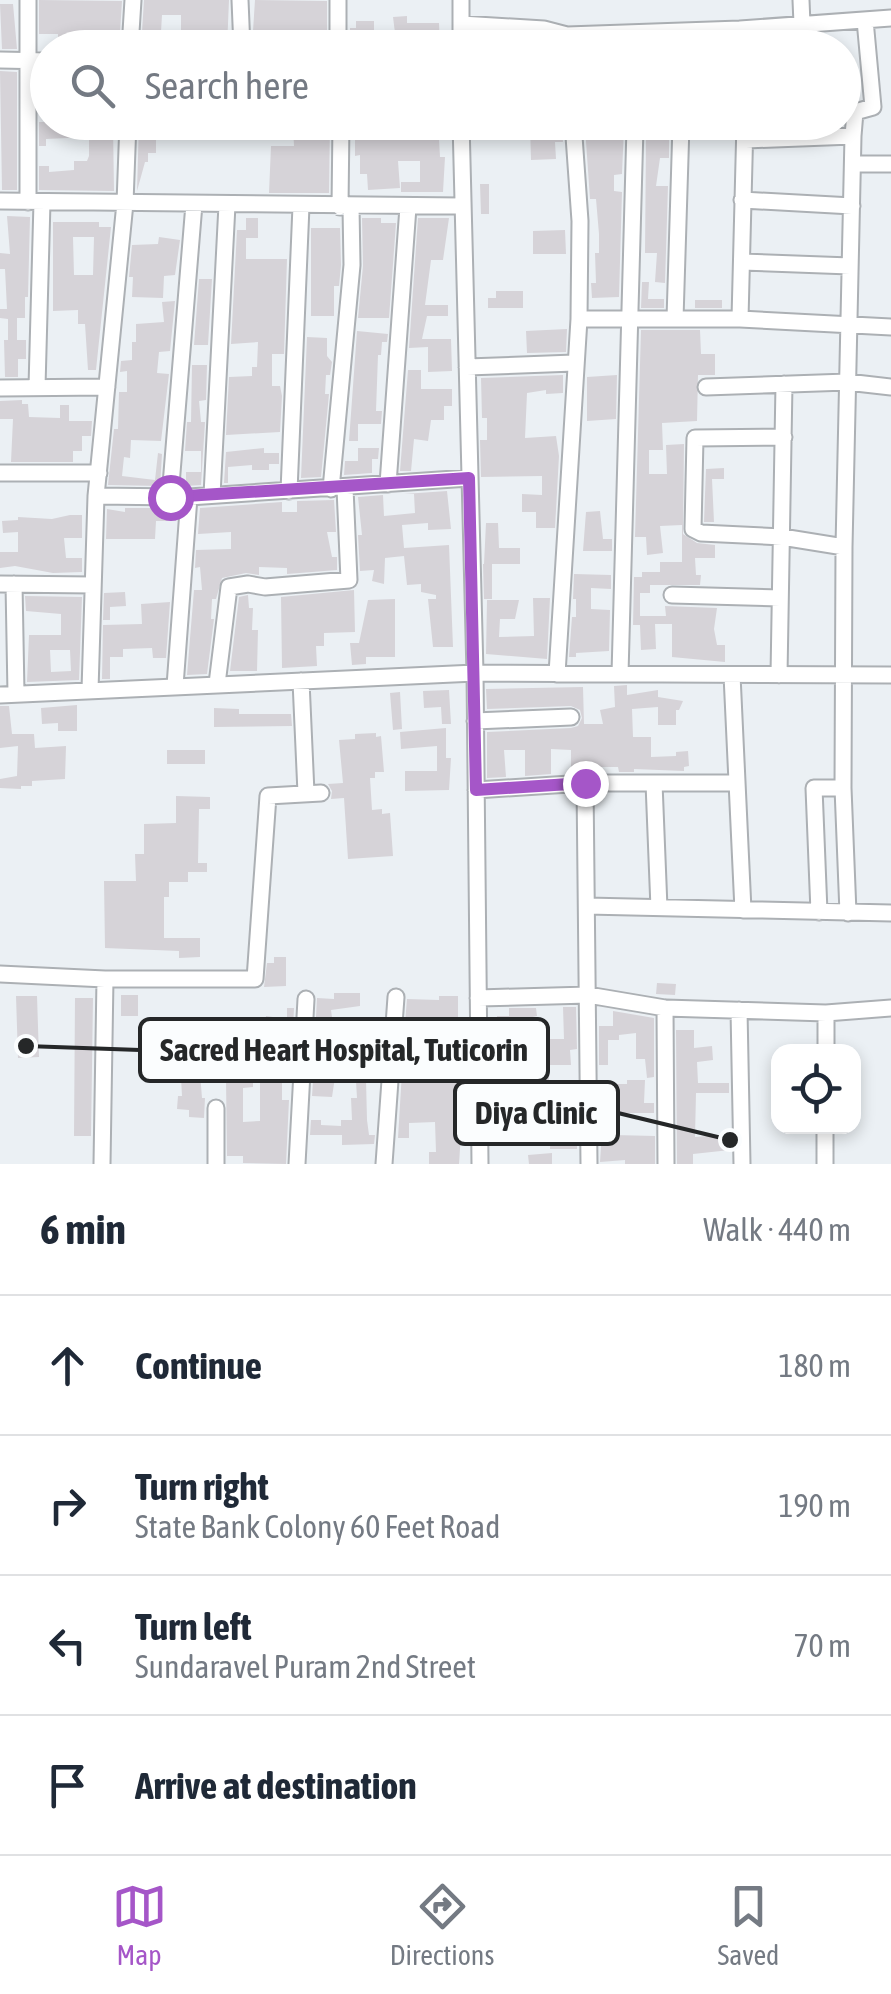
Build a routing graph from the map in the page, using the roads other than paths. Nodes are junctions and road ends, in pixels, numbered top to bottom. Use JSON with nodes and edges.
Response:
{"nodes":[{"id":1,"x":28,"y":0,"type":"edge"},
{"id":2,"x":133,"y":0,"type":"edge"},
{"id":3,"x":240,"y":0,"type":"edge"},
{"id":4,"x":338,"y":0,"type":"edge"},
{"id":5,"x":461,"y":0,"type":"edge"},
{"id":6,"x":801,"y":0,"type":"edge"},
{"id":7,"x":891,"y":18,"type":"edge"},
{"id":8,"x":865,"y":20,"type":"junction"},
{"id":9,"x":461,"y":24,"type":"junction"},
{"id":10,"x":802,"y":25,"type":"junction"},
{"id":11,"x":740,"y":29,"type":"joint"},
{"id":12,"x":131,"y":30,"type":"edge"},
{"id":13,"x":241,"y":30,"type":"edge"},
{"id":14,"x":338,"y":30,"type":"edge"},
{"id":15,"x":461,"y":30,"type":"edge"},
{"id":16,"x":546,"y":30,"type":"edge"},
{"id":17,"x":733,"y":30,"type":"edge"},
{"id":18,"x":802,"y":30,"type":"edge"},
{"id":19,"x":0,"y":60,"type":"edge"},
{"id":20,"x":28,"y":61,"type":"junction"},
{"id":21,"x":891,"y":105,"type":"edge"},
{"id":22,"x":872,"y":107,"type":"junction"},
{"id":23,"x":861,"y":110,"type":"edge"},
{"id":24,"x":28,"y":111,"type":"joint"},
{"id":25,"x":30,"y":137,"type":"edge"},
{"id":26,"x":30,"y":140,"type":"edge"},
{"id":27,"x":127,"y":140,"type":"edge"},
{"id":28,"x":341,"y":140,"type":"edge"},
{"id":29,"x":461,"y":140,"type":"edge"},
{"id":30,"x":574,"y":140,"type":"edge"},
{"id":31,"x":634,"y":140,"type":"edge"},
{"id":32,"x":681,"y":140,"type":"edge"},
{"id":33,"x":746,"y":140,"type":"edge"},
{"id":34,"x":853,"y":140,"type":"edge"},
{"id":35,"x":853,"y":164,"type":"junction"},
{"id":36,"x":891,"y":164,"type":"edge"},
{"id":37,"x":742,"y":200,"type":"junction"},
{"id":38,"x":0,"y":201,"type":"edge"},
{"id":39,"x":35,"y":202,"type":"junction"},
{"id":40,"x":125,"y":204,"type":"junction"},
{"id":41,"x":194,"y":204,"type":"junction"},
{"id":42,"x":228,"y":205,"type":"junction"},
{"id":43,"x":301,"y":206,"type":"junction"},
{"id":44,"x":461,"y":206,"type":"junction"},
{"id":45,"x":852,"y":206,"type":"junction"},
{"id":46,"x":346,"y":207,"type":"junction"},
{"id":47,"x":408,"y":207,"type":"junction"},
{"id":48,"x":742,"y":262,"type":"junction"},
{"id":49,"x":850,"y":266,"type":"junction"},
{"id":50,"x":579,"y":318,"type":"junction"},
{"id":51,"x":630,"y":319,"type":"junction"},
{"id":52,"x":675,"y":319,"type":"junction"},
{"id":53,"x":740,"y":320,"type":"junction"},
{"id":54,"x":848,"y":323,"type":"junction"},
{"id":55,"x":891,"y":327,"type":"edge"},
{"id":56,"x":574,"y":363,"type":"junction"},
{"id":57,"x":466,"y":367,"type":"junction"},
{"id":58,"x":847,"y":382,"type":"junction"},
{"id":59,"x":784,"y":384,"type":"junction"},
{"id":60,"x":37,"y":387,"type":"junction"},
{"id":61,"x":107,"y":387,"type":"junction"},
{"id":62,"x":0,"y":388,"type":"edge"},
{"id":63,"x":706,"y":388,"type":"dead end"},
{"id":64,"x":891,"y":388,"type":"edge"},
{"id":65,"x":784,"y":437,"type":"junction"},
{"id":66,"x":0,"y":473,"type":"edge"},
{"id":67,"x":98,"y":473,"type":"junction"},
{"id":68,"x":469,"y":478,"type":"junction"},
{"id":69,"x":388,"y":484,"type":"junction"},
{"id":70,"x":338,"y":488,"type":"junction"},
{"id":71,"x":289,"y":490,"type":"junction"},
{"id":72,"x":212,"y":495,"type":"junction"},
{"id":73,"x":96,"y":496,"type":"junction"},
{"id":74,"x":170,"y":497,"type":"junction"},
{"id":75,"x":189,"y":497,"type":"junction"},
{"id":76,"x":782,"y":537,"type":"junction"},
{"id":77,"x":844,"y":546,"type":"junction"},
{"id":78,"x":7,"y":584,"type":"edge"},
{"id":79,"x":94,"y":585,"type":"junction"},
{"id":80,"x":672,"y":595,"type":"dead end"},
{"id":81,"x":780,"y":598,"type":"junction"},
{"id":82,"x":475,"y":673,"type":"junction"},
{"id":83,"x":557,"y":674,"type":"junction"},
{"id":84,"x":620,"y":674,"type":"junction"},
{"id":85,"x":732,"y":674,"type":"junction"},
{"id":86,"x":778,"y":675,"type":"junction"},
{"id":87,"x":844,"y":675,"type":"junction"},
{"id":88,"x":891,"y":675,"type":"edge"},
{"id":89,"x":302,"y":681,"type":"junction"},
{"id":90,"x":217,"y":684,"type":"junction"},
{"id":91,"x":175,"y":686,"type":"junction"},
{"id":92,"x":90,"y":690,"type":"junction"},
{"id":93,"x":8,"y":694,"type":"edge"},
{"id":94,"x":571,"y":717,"type":"dead end"},
{"id":95,"x":475,"y":721,"type":"junction"},
{"id":96,"x":585,"y":783,"type":"junction"},
{"id":97,"x":654,"y":783,"type":"junction"},
{"id":98,"x":737,"y":783,"type":"junction"},
{"id":99,"x":843,"y":788,"type":"junction"},
{"id":100,"x":476,"y":790,"type":"junction"},
{"id":101,"x":587,"y":906,"type":"junction"},
{"id":102,"x":659,"y":908,"type":"junction"},
{"id":103,"x":743,"y":910,"type":"junction"},
{"id":104,"x":819,"y":912,"type":"junction"},
{"id":105,"x":848,"y":912,"type":"junction"},
{"id":106,"x":891,"y":914,"type":"edge"},
{"id":107,"x":0,"y":974,"type":"edge"},
{"id":108,"x":105,"y":979,"type":"junction"},
{"id":109,"x":891,"y":994,"type":"edge"},
{"id":110,"x":588,"y":995,"type":"junction"},
{"id":111,"x":396,"y":997,"type":"dead end"},
{"id":112,"x":478,"y":998,"type":"junction"},
{"id":113,"x":306,"y":999,"type":"dead end"},
{"id":114,"x":665,"y":1008,"type":"junction"},
{"id":115,"x":891,"y":1008,"type":"edge"},
{"id":116,"x":739,"y":1010,"type":"junction"},
{"id":117,"x":826,"y":1013,"type":"junction"},
{"id":118,"x":826,"y":1044,"type":"edge"},
{"id":119,"x":216,"y":1108,"type":"dead end"},
{"id":120,"x":826,"y":1134,"type":"edge"},
{"id":121,"x":102,"y":1164,"type":"edge"},
{"id":122,"x":216,"y":1164,"type":"edge"},
{"id":123,"x":297,"y":1164,"type":"edge"},
{"id":124,"x":384,"y":1164,"type":"edge"},
{"id":125,"x":480,"y":1164,"type":"edge"},
{"id":126,"x":589,"y":1164,"type":"edge"},
{"id":127,"x":666,"y":1164,"type":"edge"},
{"id":128,"x":742,"y":1164,"type":"edge"},
{"id":129,"x":825,"y":1164,"type":"edge"}],
"edges":[{"from":1,"to":20,"type":"street"},
{"from":2,"to":12,"type":"street"},
{"from":3,"to":13,"type":"street"},
{"from":4,"to":14,"type":"street"},
{"from":5,"to":9,"type":"street"},
{"from":6,"to":10,"type":"street"},
{"from":7,"to":8,"type":"street"},
{"from":8,"to":10,"type":"street"},
{"from":8,"to":22,"type":"street"},
{"from":9,"to":15,"type":"street"},
{"from":9,"to":16,"type":"street"},
{"from":10,"to":11,"type":"street"},
{"from":10,"to":18,"type":"street"},
{"from":11,"to":17,"type":"street"},
{"from":19,"to":20,"type":"street"},
{"from":20,"to":24,"type":"street"},
{"from":21,"to":22,"type":"street"},
{"from":22,"to":23,"type":"street"},
{"from":24,"to":25,"type":"street"},
{"from":26,"to":39,"type":"street"},
{"from":27,"to":40,"type":"street"},
{"from":28,"to":46,"type":"street"},
{"from":29,"to":44,"type":"street"},
{"from":30,"to":50,"type":"street"},
{"from":31,"to":51,"type":"street"},
{"from":32,"to":52,"type":"street"},
{"from":33,"to":37,"type":"street"},
{"from":34,"to":35,"type":"street"},
{"from":35,"to":36,"type":"street"},
{"from":35,"to":45,"type":"street"},
{"from":37,"to":45,"type":"street"},
{"from":37,"to":48,"type":"street"},
{"from":38,"to":39,"type":"street"},
{"from":39,"to":40,"type":"street"},
{"from":39,"to":60,"type":"street"},
{"from":40,"to":41,"type":"street"},
{"from":40,"to":61,"type":"street"},
{"from":41,"to":42,"type":"street"},
{"from":41,"to":74,"type":"street"},
{"from":42,"to":43,"type":"street"},
{"from":42,"to":72,"type":"street"},
{"from":43,"to":46,"type":"street"},
{"from":43,"to":71,"type":"street"},
{"from":44,"to":47,"type":"street"},
{"from":44,"to":57,"type":"street"},
{"from":45,"to":49,"type":"street"},
{"from":46,"to":47,"type":"street"},
{"from":46,"to":70,"type":"street"},
{"from":47,"to":69,"type":"street"},
{"from":48,"to":49,"type":"street"},
{"from":48,"to":53,"type":"street"},
{"from":49,"to":54,"type":"street"},
{"from":50,"to":51,"type":"street"},
{"from":50,"to":56,"type":"street"},
{"from":51,"to":52,"type":"street"},
{"from":51,"to":84,"type":"street"},
{"from":52,"to":53,"type":"street"},
{"from":53,"to":54,"type":"street"},
{"from":54,"to":55,"type":"street"},
{"from":54,"to":58,"type":"street"},
{"from":56,"to":57,"type":"street"},
{"from":56,"to":83,"type":"street"},
{"from":57,"to":68,"type":"street"},
{"from":58,"to":59,"type":"street"},
{"from":58,"to":64,"type":"street"},
{"from":58,"to":77,"type":"street"},
{"from":59,"to":63,"type":"street"},
{"from":59,"to":65,"type":"street"},
{"from":60,"to":61,"type":"street"},
{"from":60,"to":62,"type":"street"},
{"from":61,"to":67,"type":"street"},
{"from":65,"to":76,"type":"street"},
{"from":65,"to":76,"type":"street"},
{"from":66,"to":67,"type":"street"},
{"from":67,"to":73,"type":"street"},
{"from":68,"to":69,"type":"street"},
{"from":68,"to":82,"type":"street"},
{"from":69,"to":70,"type":"street"},
{"from":70,"to":71,"type":"street"},
{"from":70,"to":90,"type":"street"},
{"from":71,"to":72,"type":"street"},
{"from":72,"to":75,"type":"street"},
{"from":73,"to":74,"type":"street"},
{"from":73,"to":79,"type":"street"},
{"from":74,"to":75,"type":"street"},
{"from":75,"to":91,"type":"street"},
{"from":76,"to":77,"type":"street"},
{"from":76,"to":81,"type":"street"},
{"from":77,"to":87,"type":"street"},
{"from":78,"to":79,"type":"street"},
{"from":78,"to":93,"type":"street"},
{"from":79,"to":92,"type":"street"},
{"from":80,"to":81,"type":"street"},
{"from":81,"to":86,"type":"street"},
{"from":82,"to":83,"type":"street"},
{"from":82,"to":89,"type":"street"},
{"from":82,"to":95,"type":"street"},
{"from":83,"to":84,"type":"street"},
{"from":84,"to":85,"type":"street"},
{"from":85,"to":86,"type":"street"},
{"from":85,"to":98,"type":"street"},
{"from":86,"to":87,"type":"street"},
{"from":87,"to":88,"type":"street"},
{"from":87,"to":99,"type":"street"},
{"from":89,"to":90,"type":"street"},
{"from":89,"to":108,"type":"street"},
{"from":90,"to":91,"type":"street"},
{"from":91,"to":92,"type":"street"},
{"from":92,"to":93,"type":"street"},
{"from":94,"to":95,"type":"street"},
{"from":95,"to":100,"type":"street"},
{"from":96,"to":97,"type":"street"},
{"from":96,"to":100,"type":"street"},
{"from":96,"to":101,"type":"street"},
{"from":97,"to":98,"type":"street"},
{"from":97,"to":102,"type":"street"},
{"from":98,"to":103,"type":"street"},
{"from":99,"to":104,"type":"street"},
{"from":99,"to":105,"type":"street"},
{"from":100,"to":112,"type":"street"},
{"from":101,"to":102,"type":"street"},
{"from":101,"to":110,"type":"street"},
{"from":102,"to":103,"type":"street"},
{"from":103,"to":104,"type":"street"},
{"from":104,"to":105,"type":"street"},
{"from":105,"to":106,"type":"street"},
{"from":107,"to":108,"type":"street"},
{"from":108,"to":121,"type":"street"},
{"from":109,"to":115,"type":"street"},
{"from":110,"to":112,"type":"street"},
{"from":110,"to":114,"type":"street"},
{"from":110,"to":126,"type":"street"},
{"from":111,"to":124,"type":"street"},
{"from":112,"to":125,"type":"street"},
{"from":113,"to":123,"type":"street"},
{"from":114,"to":116,"type":"street"},
{"from":114,"to":127,"type":"street"},
{"from":115,"to":117,"type":"street"},
{"from":116,"to":117,"type":"street"},
{"from":116,"to":128,"type":"street"},
{"from":117,"to":118,"type":"street"},
{"from":119,"to":122,"type":"street"},
{"from":120,"to":129,"type":"street"}]}
